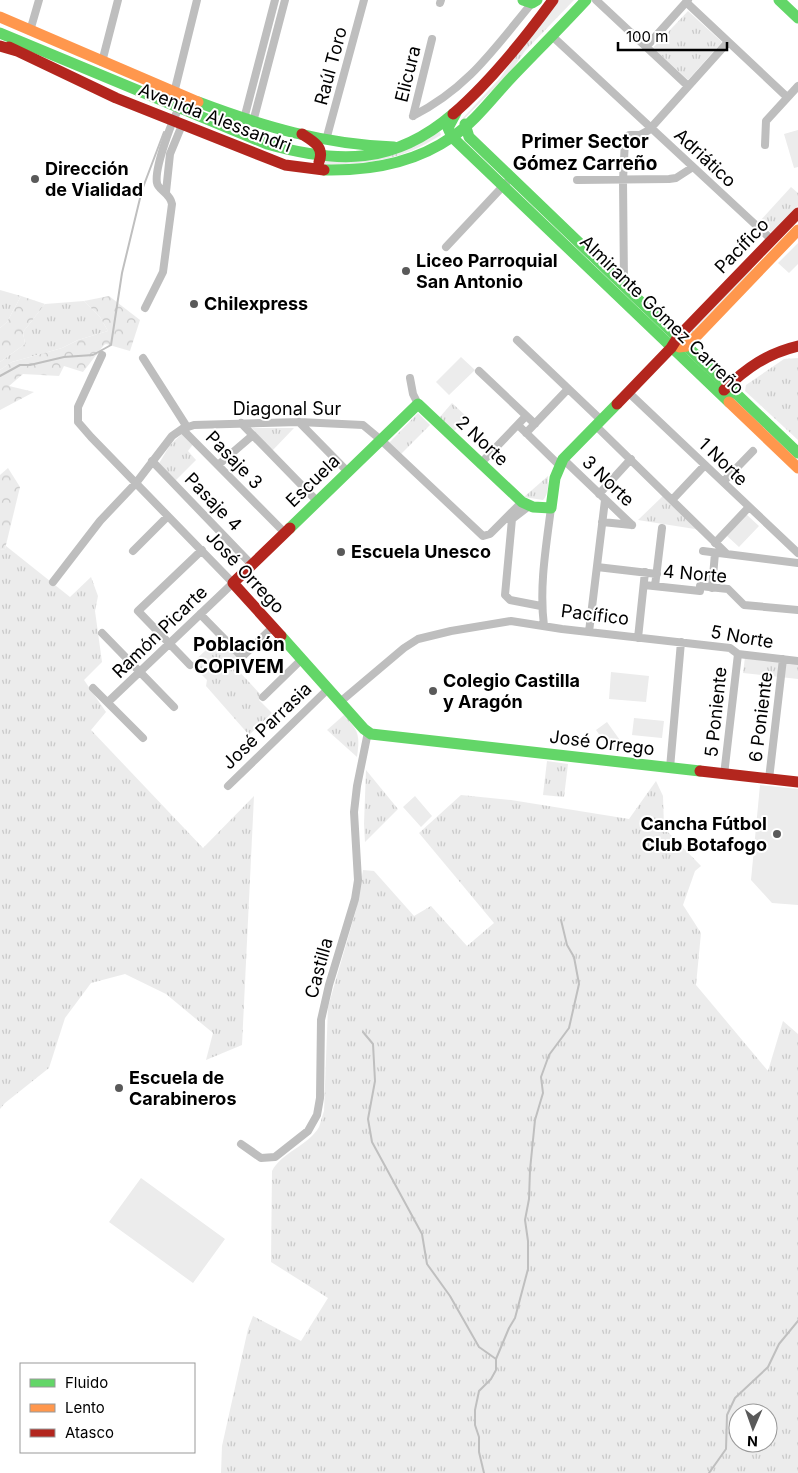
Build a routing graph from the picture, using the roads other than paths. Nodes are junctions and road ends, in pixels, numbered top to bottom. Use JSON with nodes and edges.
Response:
{"nodes":[{"id":1,"x":39,"y":0,"type":"edge"},
{"id":2,"x":118,"y":0,"type":"edge"},
{"id":3,"x":197,"y":0,"type":"edge"},
{"id":4,"x":275,"y":0,"type":"edge"},
{"id":5,"x":285,"y":0,"type":"edge"},
{"id":6,"x":364,"y":0,"type":"edge"},
{"id":7,"x":553,"y":0,"type":"edge"},
{"id":8,"x":586,"y":0,"type":"edge"},
{"id":9,"x":596,"y":0,"type":"edge"},
{"id":10,"x":779,"y":0,"type":"edge"},
{"id":11,"x":531,"y":1,"type":"edge"},
{"id":12,"x":687,"y":1,"type":"edge"},
{"id":13,"x":0,"y":17,"type":"edge"},
{"id":14,"x":798,"y":18,"type":"edge"},
{"id":15,"x":30,"y":31,"type":"junction"},
{"id":16,"x":0,"y":33,"type":"edge"},
{"id":17,"x":552,"y":36,"type":"junction"},
{"id":18,"x":432,"y":39,"type":"dead end"},
{"id":19,"x":728,"y":42,"type":"junction"},
{"id":20,"x":0,"y":45,"type":"edge"},
{"id":21,"x":646,"y":47,"type":"junction"},
{"id":22,"x":102,"y":62,"type":"junction"},
{"id":23,"x":688,"y":86,"type":"junction"},
{"id":24,"x":798,"y":86,"type":"edge"},
{"id":25,"x":174,"y":93,"type":"junction"},
{"id":26,"x":787,"y":97,"type":"junction"},
{"id":27,"x":192,"y":100,"type":"junction"},
{"id":28,"x":180,"y":107,"type":"junction"},
{"id":29,"x":456,"y":112,"type":"junction"},
{"id":30,"x":248,"y":121,"type":"junction"},
{"id":31,"x":177,"y":123,"type":"junction"},
{"id":32,"x":465,"y":124,"type":"junction"},
{"id":33,"x":651,"y":128,"type":"junction"},
{"id":34,"x":302,"y":134,"type":"junction"},
{"id":35,"x":452,"y":137,"type":"junction"},
{"id":36,"x":326,"y":140,"type":"junction"},
{"id":37,"x":766,"y":145,"type":"dead end"},
{"id":38,"x":403,"y":146,"type":"junction"},
{"id":39,"x":321,"y":156,"type":"junction"},
{"id":40,"x":285,"y":165,"type":"junction"},
{"id":41,"x":693,"y":167,"type":"junction"},
{"id":42,"x":512,"y":178,"type":"junction"},
{"id":43,"x":577,"y":180,"type":"dead end"},
{"id":44,"x":623,"y":180,"type":"junction"},
{"id":45,"x":503,"y":186,"type":"junction"},
{"id":46,"x":798,"y":213,"type":"edge"},
{"id":47,"x":567,"y":230,"type":"junction"},
{"id":48,"x":798,"y":230,"type":"edge"},
{"id":49,"x":557,"y":240,"type":"junction"},
{"id":50,"x":772,"y":240,"type":"junction"},
{"id":51,"x":446,"y":247,"type":"dead end"},
{"id":52,"x":602,"y":264,"type":"junction"},
{"id":53,"x":593,"y":273,"type":"junction"},
{"id":54,"x":624,"y":285,"type":"junction"},
{"id":55,"x":145,"y":308,"type":"dead end"},
{"id":56,"x":678,"y":337,"type":"junction"},
{"id":57,"x":517,"y":340,"type":"dead end"},
{"id":58,"x":687,"y":346,"type":"junction"},
{"id":59,"x":798,"y":346,"type":"edge"},
{"id":60,"x":671,"y":348,"type":"junction"},
{"id":61,"x":102,"y":355,"type":"dead end"},
{"id":62,"x":143,"y":358,"type":"dead end"},
{"id":63,"x":479,"y":371,"type":"dead end"},
{"id":64,"x":410,"y":378,"type":"dead end"},
{"id":65,"x":728,"y":386,"type":"junction"},
{"id":66,"x":568,"y":389,"type":"junction"},
{"id":67,"x":628,"y":392,"type":"junction"},
{"id":68,"x":720,"y":394,"type":"junction"},
{"id":69,"x":418,"y":404,"type":"junction"},
{"id":70,"x":526,"y":416,"type":"junction"},
{"id":71,"x":299,"y":422,"type":"junction"},
{"id":72,"x":241,"y":423,"type":"junction"},
{"id":73,"x":598,"y":423,"type":"junction"},
{"id":74,"x":535,"y":424,"type":"junction"},
{"id":75,"x":518,"y":425,"type":"junction"},
{"id":76,"x":185,"y":428,"type":"junction"},
{"id":77,"x":526,"y":433,"type":"junction"},
{"id":78,"x":253,"y":434,"type":"junction"},
{"id":79,"x":381,"y":440,"type":"junction"},
{"id":80,"x":753,"y":451,"type":"dead end"},
{"id":81,"x":798,"y":452,"type":"edge"},
{"id":82,"x":631,"y":459,"type":"junction"},
{"id":83,"x":152,"y":461,"type":"junction"},
{"id":84,"x":561,"y":462,"type":"junction"},
{"id":85,"x":480,"y":464,"type":"junction"},
{"id":86,"x":218,"y":465,"type":"junction"},
{"id":87,"x":706,"y":466,"type":"junction"},
{"id":88,"x":798,"y":468,"type":"edge"},
{"id":89,"x":348,"y":472,"type":"junction"},
{"id":90,"x":723,"y":482,"type":"junction"},
{"id":91,"x":136,"y":484,"type":"junction"},
{"id":92,"x":602,"y":497,"type":"junction"},
{"id":93,"x":672,"y":500,"type":"junction"},
{"id":94,"x":317,"y":502,"type":"junction"},
{"id":95,"x":526,"y":504,"type":"junction"},
{"id":96,"x":749,"y":507,"type":"junction"},
{"id":97,"x":551,"y":508,"type":"junction"},
{"id":98,"x":168,"y":516,"type":"junction"},
{"id":99,"x":602,"y":522,"type":"junction"},
{"id":100,"x":662,"y":528,"type":"dead end"},
{"id":101,"x":285,"y":533,"type":"junction"},
{"id":102,"x":715,"y":543,"type":"junction"},
{"id":103,"x":202,"y":550,"type":"junction"},
{"id":104,"x":133,"y":551,"type":"dead end"},
{"id":105,"x":703,"y":551,"type":"dead end"},
{"id":106,"x":715,"y":553,"type":"junction"},
{"id":107,"x":727,"y":554,"type":"junction"},
{"id":108,"x":798,"y":554,"type":"edge"},
{"id":109,"x":798,"y":563,"type":"edge"},
{"id":110,"x":252,"y":565,"type":"junction"},
{"id":111,"x":597,"y":567,"type":"junction"},
{"id":112,"x":645,"y":572,"type":"junction"},
{"id":113,"x":657,"y":574,"type":"junction"},
{"id":114,"x":53,"y":582,"type":"dead end"},
{"id":115,"x":233,"y":583,"type":"junction"},
{"id":116,"x":644,"y":584,"type":"junction"},
{"id":117,"x":656,"y":586,"type":"junction"},
{"id":118,"x":712,"y":588,"type":"junction"},
{"id":119,"x":541,"y":606,"type":"junction"},
{"id":120,"x":798,"y":610,"type":"edge"},
{"id":121,"x":200,"y":614,"type":"junction"},
{"id":122,"x":544,"y":626,"type":"junction"},
{"id":123,"x":273,"y":627,"type":"junction"},
{"id":124,"x":589,"y":632,"type":"junction"},
{"id":125,"x":102,"y":633,"type":"dead end"},
{"id":126,"x":638,"y":638,"type":"junction"},
{"id":127,"x":681,"y":642,"type":"junction"},
{"id":128,"x":170,"y":643,"type":"junction"},
{"id":129,"x":738,"y":654,"type":"junction"},
{"id":130,"x":302,"y":659,"type":"junction"},
{"id":131,"x":783,"y":659,"type":"junction"},
{"id":132,"x":798,"y":660,"type":"edge"},
{"id":133,"x":190,"y":665,"type":"dead end"},
{"id":134,"x":140,"y":672,"type":"junction"},
{"id":135,"x":93,"y":688,"type":"dead end"},
{"id":136,"x":328,"y":689,"type":"junction"},
{"id":137,"x":263,"y":697,"type":"dead end"},
{"id":138,"x":108,"y":702,"type":"junction"},
{"id":139,"x":340,"y":702,"type":"junction"},
{"id":140,"x":174,"y":707,"type":"dead end"},
{"id":141,"x":368,"y":732,"type":"junction"},
{"id":142,"x":143,"y":738,"type":"dead end"},
{"id":143,"x":670,"y":768,"type":"junction"},
{"id":144,"x":724,"y":775,"type":"junction"},
{"id":145,"x":769,"y":779,"type":"junction"},
{"id":146,"x":798,"y":782,"type":"edge"},
{"id":147,"x":228,"y":786,"type":"dead end"},
{"id":148,"x":241,"y":1144,"type":"dead end"}],
"edges":[{"from":1,"to":15,"type":"street"},
{"from":2,"to":22,"type":"street"},
{"from":3,"to":25,"type":"street"},
{"from":4,"to":30,"type":"street"},
{"from":5,"to":30,"type":"street"},
{"from":6,"to":36,"type":"street","name":"Raúl Toro"},
{"from":7,"to":29,"type":"main road","name":"Avenida Alessandri"},
{"from":8,"to":17,"type":"main road","name":"Avenida Alessandri"},
{"from":9,"to":21,"type":"street"},
{"from":10,"to":14,"type":"main road"},
{"from":11,"to":18,"type":"street","name":"Elicura"},
{"from":12,"to":19,"type":"street"},
{"from":12,"to":21,"type":"street"},
{"from":13,"to":15,"type":"main road","name":"Avenida Alessandri"},
{"from":15,"to":22,"type":"main road","name":"Avenida Alessandri"},
{"from":16,"to":28,"type":"main road","name":"Avenida Alessandri"},
{"from":17,"to":32,"type":"main road","name":"Avenida Alessandri"},
{"from":17,"to":33,"type":"street","name":"Adriático"},
{"from":19,"to":23,"type":"street"},
{"from":19,"to":26,"type":"street"},
{"from":20,"to":31,"type":"main road","name":"Avenida Alessandri"},
{"from":21,"to":23,"type":"street"},
{"from":22,"to":25,"type":"main road","name":"Avenida Alessandri"},
{"from":23,"to":33,"type":"street"},
{"from":24,"to":26,"type":"street"},
{"from":25,"to":27,"type":"main road","name":"Avenida Alessandri"},
{"from":26,"to":37,"type":"street"},
{"from":27,"to":28,"type":"street"},
{"from":27,"to":30,"type":"main road","name":"Avenida Alessandri"},
{"from":28,"to":31,"type":"street"},
{"from":28,"to":39,"type":"main road","name":"Avenida Alessandri"},
{"from":29,"to":35,"type":"main road"},
{"from":29,"to":38,"type":"main road","name":"Avenida Alessandri"},
{"from":30,"to":34,"type":"main road","name":"Avenida Alessandri"},
{"from":31,"to":40,"type":"main road","name":"Avenida Alessandri"},
{"from":31,"to":55,"type":"street"},
{"from":32,"to":35,"type":"main road","name":"Avenida Alessandri"},
{"from":32,"to":42,"type":"main road","name":"Almirante Gómez Carreño"},
{"from":33,"to":41,"type":"street","name":"Adriático"},
{"from":33,"to":44,"type":"street"},
{"from":34,"to":36,"type":"main road","name":"Avenida Alessandri"},
{"from":34,"to":39,"type":"main road"},
{"from":35,"to":40,"type":"main road","name":"Avenida Alessandri"},
{"from":35,"to":45,"type":"main road","name":"Almirante Gómez Carreño"},
{"from":36,"to":38,"type":"main road","name":"Avenida Alessandri"},
{"from":38,"to":39,"type":"main road","name":"Avenida Alessandri"},
{"from":39,"to":40,"type":"main road"},
{"from":41,"to":44,"type":"street"},
{"from":41,"to":50,"type":"street","name":"Adriático"},
{"from":42,"to":45,"type":"street"},
{"from":42,"to":47,"type":"main road","name":"Almirante Gómez Carreño"},
{"from":43,"to":44,"type":"street"},
{"from":44,"to":54,"type":"street"},
{"from":45,"to":49,"type":"main road","name":"Almirante Gómez Carreño"},
{"from":45,"to":51,"type":"street"},
{"from":46,"to":50,"type":"main road","name":"Pacífico"},
{"from":47,"to":49,"type":"main road"},
{"from":47,"to":52,"type":"main road","name":"Almirante Gómez Carreño"},
{"from":48,"to":58,"type":"main road","name":"Pacífico"},
{"from":49,"to":53,"type":"main road","name":"Almirante Gómez Carreño"},
{"from":50,"to":56,"type":"main road","name":"Pacífico"},
{"from":52,"to":53,"type":"main road"},
{"from":52,"to":54,"type":"main road","name":"Almirante Gómez Carreño"},
{"from":53,"to":60,"type":"main road","name":"Almirante Gómez Carreño"},
{"from":54,"to":56,"type":"main road","name":"Almirante Gómez Carreño"},
{"from":56,"to":58,"type":"main road","name":"Almirante Gómez Carreño"},
{"from":56,"to":60,"type":"main road","name":"Pacífico"},
{"from":57,"to":66,"type":"street"},
{"from":58,"to":60,"type":"main road"},
{"from":58,"to":65,"type":"main road","name":"Almirante Gómez Carreño"},
{"from":59,"to":65,"type":"main road"},
{"from":60,"to":67,"type":"main road","name":"Pacífico"},
{"from":60,"to":68,"type":"main road","name":"Almirante Gómez Carreño"},
{"from":61,"to":91,"type":"street","name":"José Orrego"},
{"from":62,"to":76,"type":"street"},
{"from":63,"to":70,"type":"street"},
{"from":64,"to":69,"type":"street","name":"2 Norte"},
{"from":65,"to":68,"type":"main road"},
{"from":65,"to":81,"type":"main road","name":"Almirante Gómez Carreño"},
{"from":66,"to":73,"type":"street"},
{"from":66,"to":74,"type":"street"},
{"from":67,"to":73,"type":"main road","name":"Pacífico"},
{"from":67,"to":87,"type":"street","name":"1 Norte"},
{"from":68,"to":88,"type":"main road","name":"Almirante Gómez Carreño"},
{"from":69,"to":79,"type":"main road","name":"Escuela"},
{"from":69,"to":85,"type":"main road","name":"2 Norte"},
{"from":70,"to":74,"type":"street"},
{"from":70,"to":75,"type":"street"},
{"from":71,"to":72,"type":"street","name":"Diagonal Sur"},
{"from":71,"to":79,"type":"street","name":"Diagonal Sur"},
{"from":71,"to":89,"type":"street"},
{"from":72,"to":76,"type":"street","name":"Diagonal Sur"},
{"from":72,"to":78,"type":"street"},
{"from":73,"to":82,"type":"street"},
{"from":73,"to":84,"type":"main road","name":"Pacífico"},
{"from":74,"to":77,"type":"street"},
{"from":75,"to":77,"type":"street","name":"3 Norte"},
{"from":75,"to":85,"type":"street"},
{"from":76,"to":83,"type":"street"},
{"from":76,"to":86,"type":"street","name":"Pasaje 3"},
{"from":77,"to":84,"type":"street","name":"3 Norte"},
{"from":78,"to":86,"type":"street"},
{"from":78,"to":94,"type":"street"},
{"from":79,"to":89,"type":"main road","name":"Escuela"},
{"from":79,"to":95,"type":"street","name":"Diagonal Sur"},
{"from":80,"to":90,"type":"street"},
{"from":82,"to":92,"type":"street"},
{"from":82,"to":93,"type":"street"},
{"from":83,"to":91,"type":"street"},
{"from":83,"to":110,"type":"street","name":"Pasaje 4"},
{"from":84,"to":92,"type":"street","name":"3 Norte"},
{"from":84,"to":97,"type":"main road","name":"Pacífico"},
{"from":85,"to":95,"type":"main road","name":"2 Norte"},
{"from":86,"to":101,"type":"street","name":"Pasaje 3"},
{"from":87,"to":90,"type":"street","name":"1 Norte"},
{"from":87,"to":93,"type":"street"},
{"from":89,"to":94,"type":"main road","name":"Escuela"},
{"from":90,"to":96,"type":"street","name":"1 Norte"},
{"from":91,"to":98,"type":"street","name":"José Orrego"},
{"from":91,"to":114,"type":"street"},
{"from":92,"to":99,"type":"street"},
{"from":92,"to":99,"type":"street","name":"3 Norte"},
{"from":93,"to":102,"type":"street"},
{"from":94,"to":101,"type":"main road","name":"Escuela"},
{"from":95,"to":97,"type":"main road"},
{"from":95,"to":119,"type":"street"},
{"from":96,"to":102,"type":"street"},
{"from":96,"to":108,"type":"street","name":"1 Norte"},
{"from":97,"to":119,"type":"street","name":"Pacífico"},
{"from":98,"to":103,"type":"street","name":"José Orrego"},
{"from":98,"to":104,"type":"street"},
{"from":99,"to":111,"type":"street"},
{"from":100,"to":113,"type":"street"},
{"from":101,"to":110,"type":"main road","name":"Escuela"},
{"from":102,"to":107,"type":"street"},
{"from":103,"to":115,"type":"street","name":"José Orrego"},
{"from":103,"to":128,"type":"street"},
{"from":105,"to":106,"type":"street"},
{"from":106,"to":107,"type":"street"},
{"from":106,"to":118,"type":"street"},
{"from":107,"to":109,"type":"street"},
{"from":110,"to":115,"type":"main road","name":"Escuela"},
{"from":111,"to":112,"type":"street","name":"4 Norte"},
{"from":111,"to":124,"type":"street"},
{"from":112,"to":113,"type":"street","name":"4 Norte"},
{"from":112,"to":116,"type":"street"},
{"from":113,"to":117,"type":"street"},
{"from":115,"to":121,"type":"street","name":"Ramón Picarte"},
{"from":115,"to":123,"type":"main road","name":"José Orrego"},
{"from":116,"to":117,"type":"street","name":"4 Norte"},
{"from":116,"to":126,"type":"street"},
{"from":117,"to":118,"type":"street","name":"4 Norte"},
{"from":118,"to":120,"type":"street","name":"4 Norte"},
{"from":119,"to":122,"type":"street","name":"Pacífico"},
{"from":121,"to":123,"type":"street"},
{"from":121,"to":128,"type":"street","name":"Ramón Picarte"},
{"from":122,"to":124,"type":"street","name":"Pacífico"},
{"from":122,"to":139,"type":"street"},
{"from":123,"to":130,"type":"main road","name":"José Orrego"},
{"from":124,"to":126,"type":"street","name":"Pacífico"},
{"from":125,"to":134,"type":"street"},
{"from":126,"to":127,"type":"street","name":"Pacífico"},
{"from":127,"to":129,"type":"street","name":"5 Norte"},
{"from":127,"to":143,"type":"street"},
{"from":128,"to":133,"type":"street"},
{"from":128,"to":134,"type":"street","name":"Ramón Picarte"},
{"from":129,"to":131,"type":"street","name":"5 Norte"},
{"from":129,"to":144,"type":"street","name":"5 Poniente"},
{"from":130,"to":136,"type":"main road","name":"José Orrego"},
{"from":130,"to":137,"type":"street"},
{"from":131,"to":132,"type":"street","name":"5 Norte"},
{"from":131,"to":145,"type":"street","name":"6 Poniente"},
{"from":134,"to":138,"type":"street","name":"Ramón Picarte"},
{"from":134,"to":140,"type":"street"},
{"from":135,"to":138,"type":"street"},
{"from":136,"to":139,"type":"main road","name":"José Orrego"},
{"from":136,"to":147,"type":"street","name":"José Parrasia"},
{"from":138,"to":142,"type":"street"},
{"from":139,"to":141,"type":"main road","name":"José Orrego"},
{"from":141,"to":143,"type":"main road","name":"José Orrego"},
{"from":141,"to":148,"type":"street","name":"Castilla"},
{"from":143,"to":144,"type":"main road"},
{"from":144,"to":145,"type":"main road"},
{"from":145,"to":146,"type":"main road"}]}
